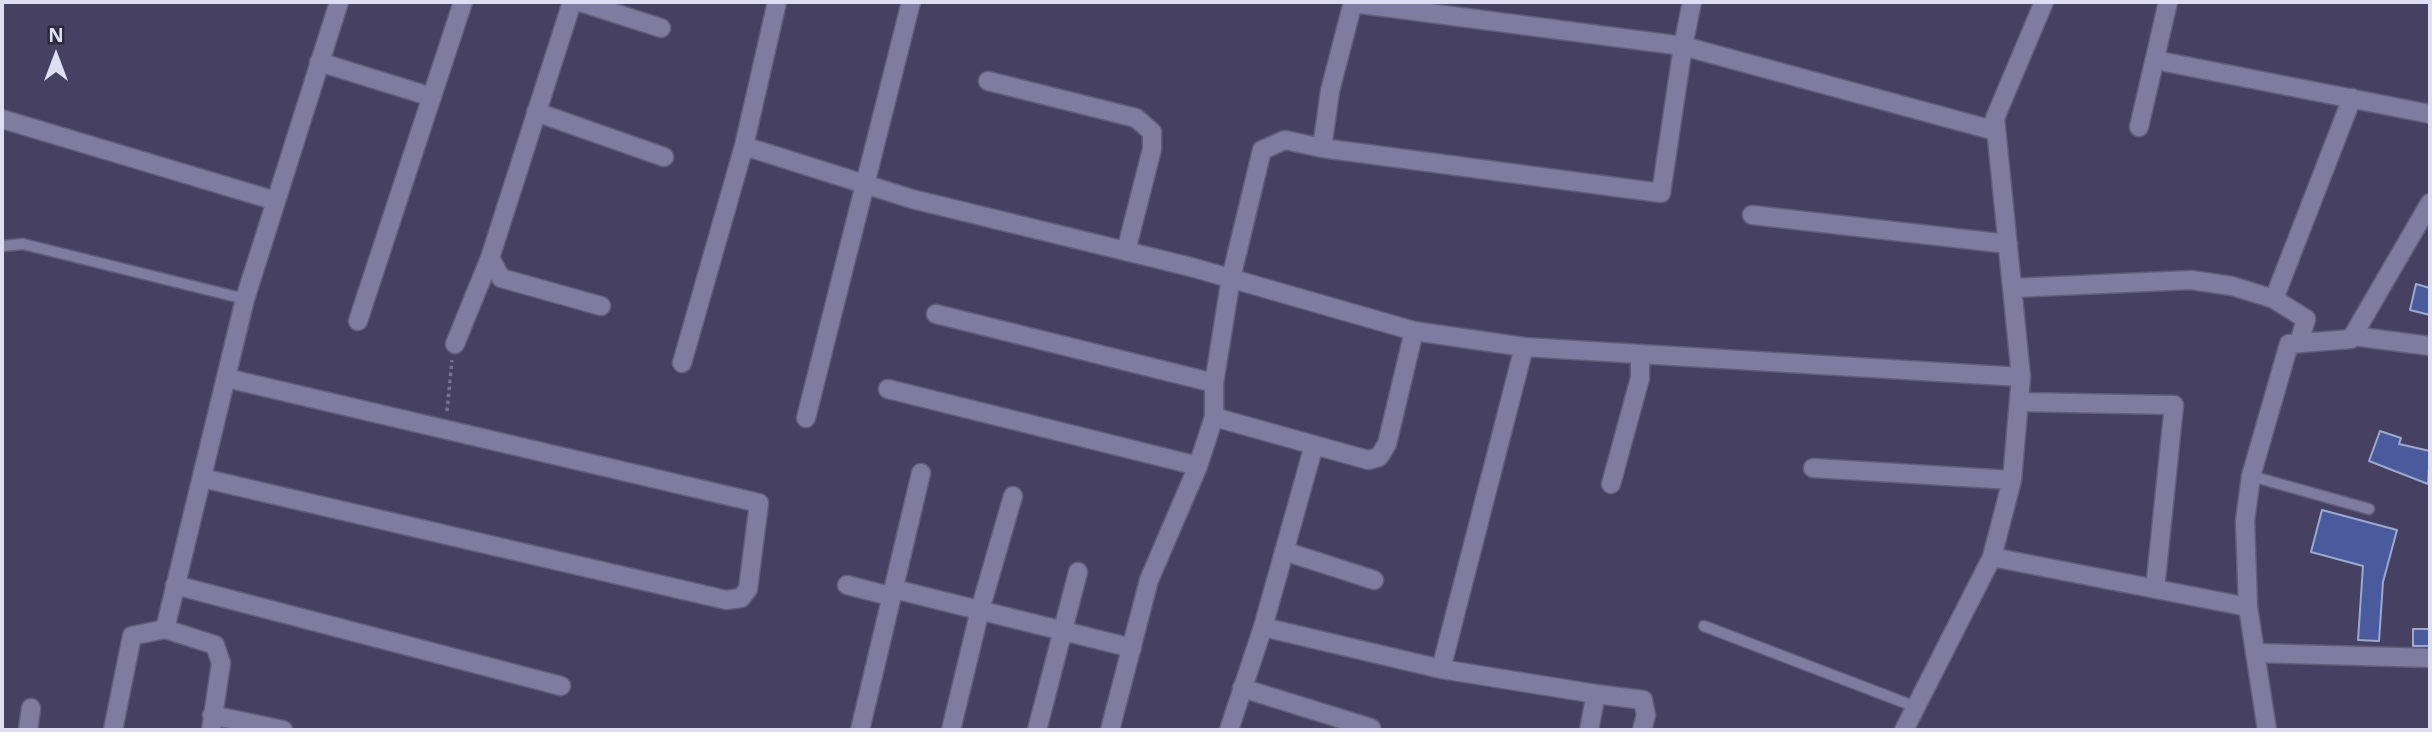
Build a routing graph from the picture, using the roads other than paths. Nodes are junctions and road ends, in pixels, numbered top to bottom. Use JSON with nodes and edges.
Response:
{"nodes":[{"id":1,"x":340,"y":2,"type":"edge"},
{"id":2,"x":463,"y":2,"type":"edge"},
{"id":3,"x":572,"y":2,"type":"edge"},
{"id":4,"x":580,"y":2,"type":"edge"},
{"id":5,"x":777,"y":2,"type":"edge"},
{"id":6,"x":911,"y":2,"type":"edge"},
{"id":7,"x":1353,"y":2,"type":"edge"},
{"id":8,"x":1692,"y":2,"type":"edge"},
{"id":9,"x":2044,"y":2,"type":"edge"},
{"id":10,"x":2168,"y":2,"type":"edge"},
{"id":11,"x":661,"y":28,"type":"dead end"},
{"id":12,"x":1683,"y":46,"type":"junction"},
{"id":13,"x":2155,"y":60,"type":"junction"},
{"id":14,"x":319,"y":62,"type":"junction"},
{"id":15,"x":988,"y":81,"type":"dead end"},
{"id":16,"x":432,"y":97,"type":"junction"},
{"id":17,"x":2352,"y":98,"type":"junction"},
{"id":18,"x":536,"y":111,"type":"junction"},
{"id":19,"x":2430,"y":114,"type":"edge"},
{"id":20,"x":2,"y":119,"type":"edge"},
{"id":21,"x":2139,"y":127,"type":"dead end"},
{"id":22,"x":1996,"y":131,"type":"junction"},
{"id":23,"x":744,"y":146,"type":"junction"},
{"id":24,"x":1322,"y":148,"type":"junction"},
{"id":25,"x":664,"y":157,"type":"dead end"},
{"id":26,"x":867,"y":185,"type":"junction"},
{"id":27,"x":276,"y":201,"type":"junction"},
{"id":28,"x":2430,"y":203,"type":"edge"},
{"id":29,"x":1752,"y":215,"type":"dead end"},
{"id":30,"x":2008,"y":244,"type":"junction"},
{"id":31,"x":2,"y":246,"type":"edge"},
{"id":32,"x":1126,"y":251,"type":"junction"},
{"id":33,"x":490,"y":258,"type":"junction"},
{"id":34,"x":1231,"y":278,"type":"junction"},
{"id":35,"x":2012,"y":288,"type":"junction"},
{"id":36,"x":245,"y":299,"type":"junction"},
{"id":37,"x":2274,"y":299,"type":"junction"},
{"id":38,"x":601,"y":306,"type":"dead end"},
{"id":39,"x":936,"y":314,"type":"dead end"},
{"id":40,"x":358,"y":321,"type":"dead end"},
{"id":41,"x":1414,"y":331,"type":"junction"},
{"id":42,"x":2353,"y":336,"type":"junction"},
{"id":43,"x":2300,"y":343,"type":"junction"},
{"id":44,"x":456,"y":344,"type":"road end"},
{"id":45,"x":2430,"y":346,"type":"edge"},
{"id":46,"x":1524,"y":347,"type":"junction"},
{"id":47,"x":1640,"y":355,"type":"junction"},
{"id":48,"x":682,"y":363,"type":"dead end"},
{"id":49,"x":2021,"y":377,"type":"junction"},
{"id":50,"x":226,"y":378,"type":"junction"},
{"id":51,"x":1214,"y":383,"type":"junction"},
{"id":52,"x":888,"y":389,"type":"dead end"},
{"id":53,"x":2019,"y":402,"type":"junction"},
{"id":54,"x":1214,"y":417,"type":"junction"},
{"id":55,"x":806,"y":418,"type":"dead end"},
{"id":56,"x":1314,"y":445,"type":"junction"},
{"id":57,"x":1198,"y":466,"type":"junction"},
{"id":58,"x":1814,"y":468,"type":"dead end"},
{"id":59,"x":921,"y":474,"type":"dead end"},
{"id":60,"x":2251,"y":476,"type":"junction"},
{"id":61,"x":202,"y":478,"type":"junction"},
{"id":62,"x":2012,"y":480,"type":"junction"},
{"id":63,"x":1611,"y":484,"type":"dead end"},
{"id":64,"x":1013,"y":496,"type":"dead end"},
{"id":65,"x":2369,"y":509,"type":"dead end"},
{"id":66,"x":1284,"y":551,"type":"junction"},
{"id":67,"x":1992,"y":557,"type":"junction"},
{"id":68,"x":1078,"y":572,"type":"dead end"},
{"id":69,"x":1374,"y":580,"type":"dead end"},
{"id":70,"x":175,"y":584,"type":"junction"},
{"id":71,"x":847,"y":586,"type":"dead end"},
{"id":72,"x":2155,"y":589,"type":"junction"},
{"id":73,"x":890,"y":596,"type":"junction"},
{"id":74,"x":2248,"y":607,"type":"junction"},
{"id":75,"x":980,"y":610,"type":"junction"},
{"id":76,"x":1704,"y":626,"type":"dead end"},
{"id":77,"x":1263,"y":627,"type":"junction"},
{"id":78,"x":164,"y":629,"type":"junction"},
{"id":79,"x":1062,"y":631,"type":"junction"},
{"id":80,"x":1132,"y":648,"type":"junction"},
{"id":81,"x":2255,"y":653,"type":"junction"},
{"id":82,"x":2430,"y":658,"type":"edge"},
{"id":83,"x":1441,"y":669,"type":"junction"},
{"id":84,"x":561,"y":686,"type":"dead end"},
{"id":85,"x":1242,"y":688,"type":"junction"},
{"id":86,"x":1596,"y":694,"type":"junction"},
{"id":87,"x":1916,"y":707,"type":"junction"},
{"id":88,"x":31,"y":708,"type":"dead end"},
{"id":89,"x":212,"y":723,"type":"edge"},
{"id":90,"x":1371,"y":728,"type":"dead end"},
{"id":91,"x":28,"y":730,"type":"edge"},
{"id":92,"x":113,"y":730,"type":"edge"},
{"id":93,"x":283,"y":730,"type":"edge"},
{"id":94,"x":860,"y":730,"type":"edge"},
{"id":95,"x":951,"y":730,"type":"edge"},
{"id":96,"x":1037,"y":730,"type":"edge"},
{"id":97,"x":1110,"y":730,"type":"edge"},
{"id":98,"x":1229,"y":730,"type":"edge"},
{"id":99,"x":1589,"y":730,"type":"edge"},
{"id":100,"x":1642,"y":730,"type":"edge"},
{"id":101,"x":1904,"y":730,"type":"edge"},
{"id":102,"x":2267,"y":730,"type":"edge"}],
"edges":[{"from":1,"to":14,"type":"street"},
{"from":2,"to":16,"type":"street"},
{"from":3,"to":18,"type":"street"},
{"from":4,"to":11,"type":"street"},
{"from":5,"to":23,"type":"street"},
{"from":6,"to":26,"type":"street"},
{"from":7,"to":12,"type":"street"},
{"from":7,"to":24,"type":"street"},
{"from":8,"to":12,"type":"street"},
{"from":9,"to":22,"type":"street"},
{"from":10,"to":13,"type":"street"},
{"from":12,"to":22,"type":"street"},
{"from":12,"to":24,"type":"street"},
{"from":13,"to":17,"type":"street"},
{"from":13,"to":21,"type":"street"},
{"from":14,"to":16,"type":"street"},
{"from":14,"to":27,"type":"street"},
{"from":15,"to":32,"type":"street"},
{"from":16,"to":40,"type":"street"},
{"from":17,"to":19,"type":"street"},
{"from":17,"to":37,"type":"street"},
{"from":18,"to":25,"type":"street"},
{"from":18,"to":33,"type":"street"},
{"from":20,"to":27,"type":"street"},
{"from":22,"to":30,"type":"street"},
{"from":23,"to":26,"type":"street"},
{"from":23,"to":48,"type":"street"},
{"from":24,"to":34,"type":"street"},
{"from":26,"to":32,"type":"street"},
{"from":26,"to":55,"type":"street"},
{"from":27,"to":36,"type":"street"},
{"from":28,"to":42,"type":"street"},
{"from":29,"to":30,"type":"street"},
{"from":30,"to":35,"type":"street"},
{"from":31,"to":36,"type":"lane"},
{"from":32,"to":34,"type":"street"},
{"from":33,"to":38,"type":"street"},
{"from":33,"to":44,"type":"street"},
{"from":34,"to":41,"type":"street"},
{"from":34,"to":51,"type":"street"},
{"from":35,"to":37,"type":"street"},
{"from":35,"to":49,"type":"street"},
{"from":36,"to":50,"type":"street"},
{"from":37,"to":43,"type":"street"},
{"from":39,"to":51,"type":"street"},
{"from":41,"to":46,"type":"street"},
{"from":41,"to":56,"type":"street"},
{"from":42,"to":43,"type":"street"},
{"from":42,"to":45,"type":"street"},
{"from":43,"to":60,"type":"street"},
{"from":46,"to":47,"type":"street"},
{"from":46,"to":83,"type":"street"},
{"from":47,"to":49,"type":"street"},
{"from":47,"to":63,"type":"street"},
{"from":49,"to":53,"type":"street"},
{"from":50,"to":61,"type":"street"},
{"from":50,"to":61,"type":"street"},
{"from":51,"to":54,"type":"street"},
{"from":52,"to":57,"type":"street"},
{"from":53,"to":62,"type":"street"},
{"from":53,"to":72,"type":"street"},
{"from":54,"to":56,"type":"street"},
{"from":54,"to":57,"type":"street"},
{"from":56,"to":66,"type":"street"},
{"from":57,"to":80,"type":"street"},
{"from":58,"to":62,"type":"street"},
{"from":59,"to":73,"type":"street"},
{"from":60,"to":65,"type":"lane"},
{"from":60,"to":74,"type":"street"},
{"from":61,"to":70,"type":"street"},
{"from":62,"to":67,"type":"street"},
{"from":64,"to":75,"type":"street"},
{"from":66,"to":69,"type":"street"},
{"from":66,"to":77,"type":"street"},
{"from":67,"to":72,"type":"street"},
{"from":67,"to":87,"type":"street"},
{"from":68,"to":79,"type":"street"},
{"from":70,"to":78,"type":"street"},
{"from":70,"to":84,"type":"street"},
{"from":71,"to":73,"type":"street"},
{"from":72,"to":74,"type":"street"},
{"from":73,"to":75,"type":"street"},
{"from":73,"to":94,"type":"street"},
{"from":74,"to":81,"type":"street"},
{"from":75,"to":79,"type":"street"},
{"from":75,"to":95,"type":"street"},
{"from":76,"to":87,"type":"lane"},
{"from":77,"to":83,"type":"street"},
{"from":77,"to":85,"type":"street"},
{"from":78,"to":89,"type":"street"},
{"from":78,"to":92,"type":"street"},
{"from":79,"to":80,"type":"street"},
{"from":79,"to":96,"type":"street"},
{"from":80,"to":97,"type":"street"},
{"from":81,"to":82,"type":"street"},
{"from":81,"to":102,"type":"street"},
{"from":83,"to":86,"type":"street"},
{"from":85,"to":90,"type":"street"},
{"from":85,"to":98,"type":"street"},
{"from":86,"to":99,"type":"street"},
{"from":86,"to":100,"type":"street"},
{"from":87,"to":101,"type":"street"},
{"from":88,"to":91,"type":"street"},
{"from":89,"to":93,"type":"street"}]}
